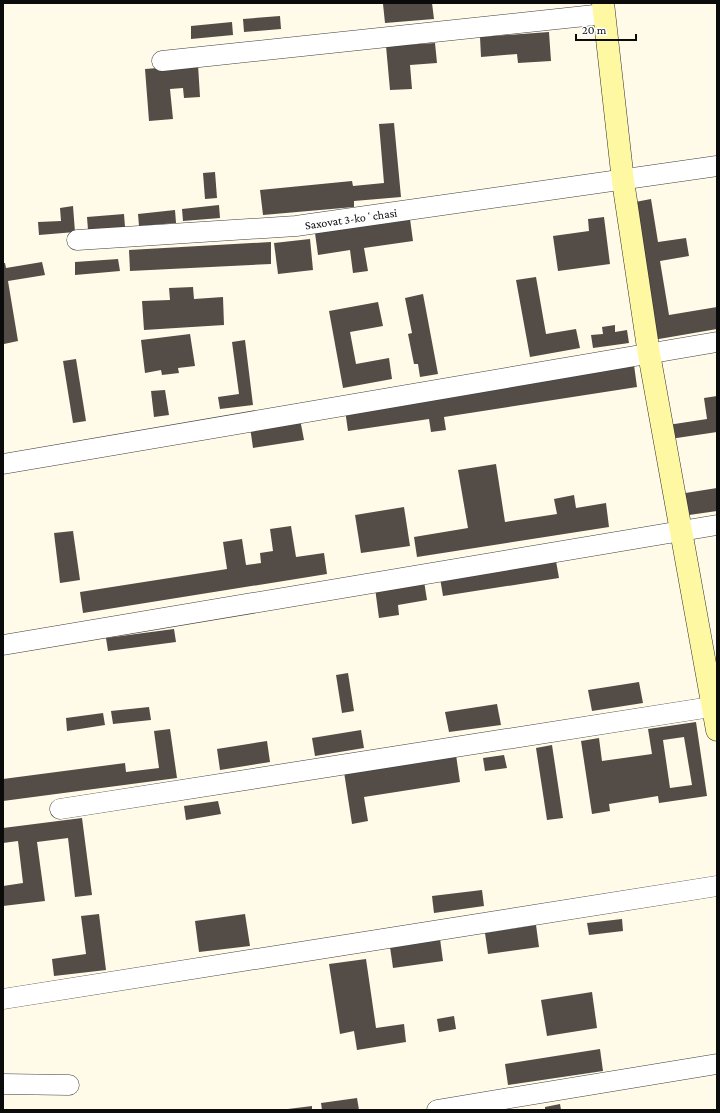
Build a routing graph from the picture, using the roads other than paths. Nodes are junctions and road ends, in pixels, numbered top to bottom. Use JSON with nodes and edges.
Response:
{"nodes":[{"id":1,"x":603,"y":9,"type":"edge"},
{"id":2,"x":162,"y":61,"type":"dead end"},
{"id":3,"x":717,"y":166,"type":"edge"},
{"id":4,"x":623,"y":181,"type":"junction"},
{"id":5,"x":77,"y":240,"type":"dead end"},
{"id":6,"x":717,"y":342,"type":"edge"},
{"id":7,"x":649,"y":354,"type":"junction"},
{"id":8,"x":3,"y":464,"type":"edge"},
{"id":9,"x":717,"y":525,"type":"edge"},
{"id":10,"x":681,"y":531,"type":"junction"},
{"id":11,"x":3,"y":645,"type":"edge"},
{"id":12,"x":715,"y":706,"type":"edge"},
{"id":13,"x":717,"y":730,"type":"edge"},
{"id":14,"x":60,"y":809,"type":"dead end"},
{"id":15,"x":717,"y":886,"type":"edge"},
{"id":16,"x":3,"y":999,"type":"edge"},
{"id":17,"x":717,"y":1064,"type":"edge"},
{"id":18,"x":3,"y":1084,"type":"edge"},
{"id":19,"x":70,"y":1085,"type":"dead end"},
{"id":20,"x":437,"y":1110,"type":"edge"}],
"edges":[{"from":1,"to":2,"type":"street"},
{"from":1,"to":4,"type":"street"},
{"from":3,"to":4,"type":"street","name":"Saxovat 3-koʻchasi"},
{"from":4,"to":5,"type":"street","name":"Saxovat 3-koʻchasi"},
{"from":4,"to":7,"type":"street"},
{"from":6,"to":7,"type":"street"},
{"from":7,"to":8,"type":"street"},
{"from":7,"to":10,"type":"street"},
{"from":9,"to":10,"type":"street"},
{"from":10,"to":11,"type":"street"},
{"from":10,"to":12,"type":"street"},
{"from":12,"to":13,"type":"street"},
{"from":12,"to":14,"type":"street"},
{"from":15,"to":16,"type":"street"},
{"from":17,"to":20,"type":"street"},
{"from":18,"to":19,"type":"street"}]}
